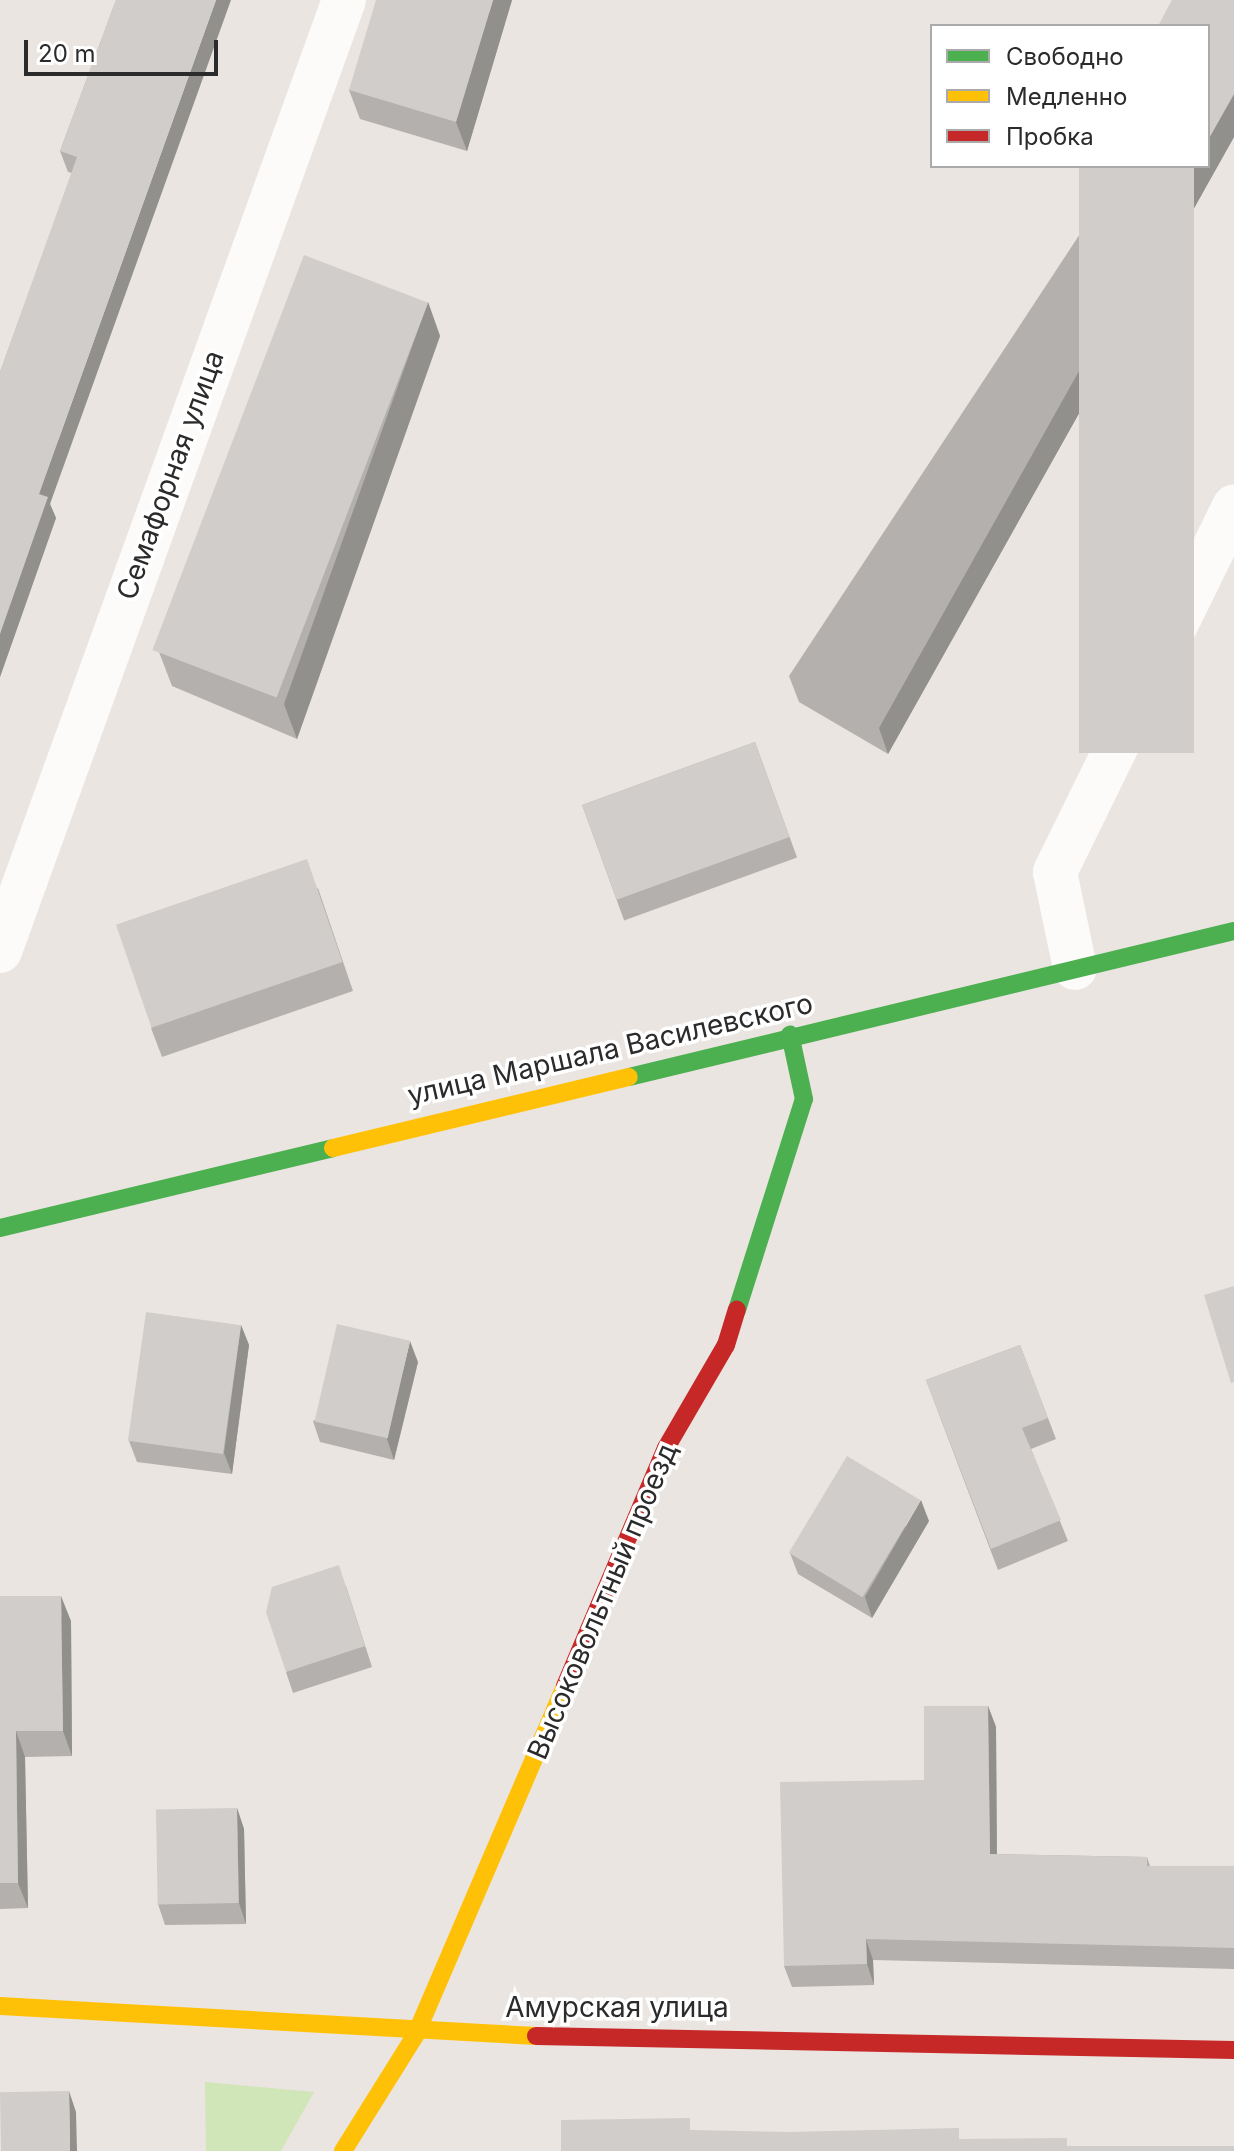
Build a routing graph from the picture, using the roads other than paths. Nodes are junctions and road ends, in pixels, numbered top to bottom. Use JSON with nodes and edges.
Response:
{"nodes":[{"id":1,"x":344,"y":0,"type":"edge"},
{"id":2,"x":1234,"y":506,"type":"edge"},
{"id":3,"x":1234,"y":931,"type":"edge"},
{"id":4,"x":0,"y":951,"type":"edge"},
{"id":5,"x":1075,"y":968,"type":"junction"},
{"id":6,"x":790,"y":1034,"type":"junction"},
{"id":7,"x":0,"y":1228,"type":"edge"},
{"id":8,"x":0,"y":2006,"type":"edge"},
{"id":9,"x":416,"y":2034,"type":"junction"},
{"id":10,"x":1234,"y":2050,"type":"edge"},
{"id":11,"x":343,"y":2151,"type":"edge"}],
"edges":[{"from":1,"to":4,"type":"street","name":"Семафорная улица"},
{"from":2,"to":5,"type":"street"},
{"from":3,"to":5,"type":"street","name":"улица Маршала Василевского"},
{"from":5,"to":6,"type":"street","name":"улица Маршала Василевского"},
{"from":6,"to":7,"type":"street","name":"улица Маршала Василевского"},
{"from":6,"to":9,"type":"street","name":"Высоковольтный проезд"},
{"from":8,"to":9,"type":"street","name":"Амурская улица"},
{"from":9,"to":10,"type":"street","name":"Амурская улица"},
{"from":9,"to":11,"type":"street","name":"Высоковольтный проезд"}]}
